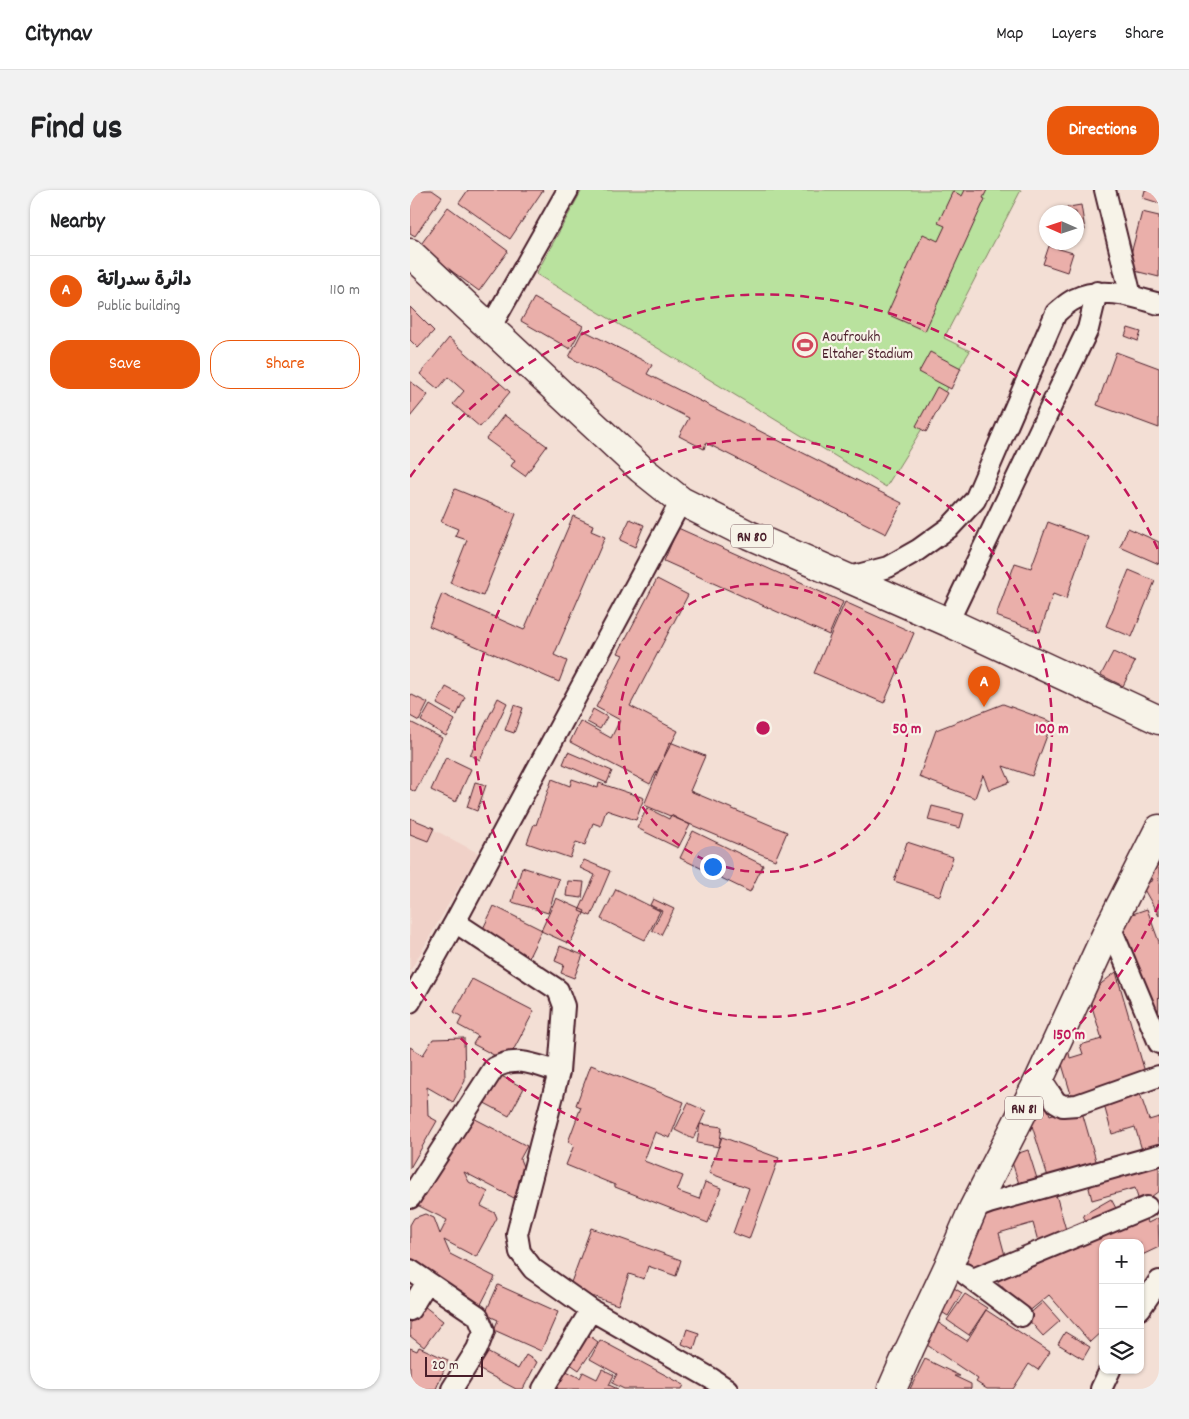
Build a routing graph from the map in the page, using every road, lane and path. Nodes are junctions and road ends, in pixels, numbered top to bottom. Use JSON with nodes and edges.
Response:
{"nodes":[{"id":1,"x":568,"y":190,"type":"edge"},
{"id":2,"x":1105,"y":190,"type":"edge"},
{"id":3,"x":412,"y":258,"type":"edge"},
{"id":4,"x":1097,"y":292,"type":"junction"},
{"id":5,"x":1130,"y":296,"type":"junction"},
{"id":6,"x":1159,"y":304,"type":"edge"},
{"id":7,"x":490,"y":328,"type":"junction"},
{"id":8,"x":681,"y":501,"type":"junction"},
{"id":9,"x":846,"y":578,"type":"junction"},
{"id":10,"x":948,"y":622,"type":"junction"},
{"id":11,"x":1159,"y":720,"type":"edge"},
{"id":12,"x":1156,"y":842,"type":"edge"},
{"id":13,"x":455,"y":922,"type":"junction"},
{"id":14,"x":1110,"y":926,"type":"junction"},
{"id":15,"x":410,"y":1002,"type":"edge"},
{"id":16,"x":1159,"y":1042,"type":"edge"},
{"id":17,"x":559,"y":1072,"type":"junction"},
{"id":18,"x":1159,"y":1076,"type":"edge"},
{"id":19,"x":1040,"y":1078,"type":"junction"},
{"id":20,"x":1159,"y":1154,"type":"edge"},
{"id":21,"x":410,"y":1198,"type":"edge"},
{"id":22,"x":1147,"y":1207,"type":"dead end"},
{"id":23,"x":973,"y":1209,"type":"junction"},
{"id":24,"x":949,"y":1265,"type":"junction"},
{"id":25,"x":410,"y":1270,"type":"edge"},
{"id":26,"x":973,"y":1279,"type":"junction"},
{"id":27,"x":1159,"y":1281,"type":"edge"},
{"id":28,"x":427,"y":1282,"type":"junction"},
{"id":29,"x":1144,"y":1301,"type":"edge"},
{"id":30,"x":410,"y":1310,"type":"edge"},
{"id":31,"x":591,"y":1310,"type":"junction"},
{"id":32,"x":1021,"y":1316,"type":"dead end"},
{"id":33,"x":1108,"y":1374,"type":"edge"},
{"id":34,"x":715,"y":1386,"type":"edge"},
{"id":35,"x":452,"y":1389,"type":"edge"},
{"id":36,"x":543,"y":1389,"type":"edge"},
{"id":37,"x":892,"y":1389,"type":"edge"},
{"id":38,"x":1101,"y":1389,"type":"edge"}],
"edges":[{"from":1,"to":7,"type":"street"},
{"from":2,"to":5,"type":"street"},
{"from":3,"to":7,"type":"main road","number":"RN 80"},
{"from":4,"to":5,"type":"street"},
{"from":4,"to":9,"type":"street"},
{"from":4,"to":10,"type":"street"},
{"from":5,"to":6,"type":"street"},
{"from":7,"to":8,"type":"main road","number":"RN 80"},
{"from":8,"to":9,"type":"main road","number":"RN 80"},
{"from":8,"to":13,"type":"street"},
{"from":9,"to":10,"type":"main road","number":"RN 80"},
{"from":10,"to":11,"type":"main road","number":"RN 80"},
{"from":12,"to":14,"type":"main road","number":"RN 81"},
{"from":13,"to":15,"type":"street"},
{"from":13,"to":17,"type":"street"},
{"from":14,"to":16,"type":"street"},
{"from":14,"to":19,"type":"main road","number":"RN 81"},
{"from":17,"to":21,"type":"street"},
{"from":17,"to":31,"type":"street"},
{"from":18,"to":19,"type":"street"},
{"from":19,"to":23,"type":"main road","number":"RN 81"},
{"from":20,"to":23,"type":"street"},
{"from":22,"to":26,"type":"street"},
{"from":23,"to":24,"type":"main road","number":"RN 81"},
{"from":24,"to":26,"type":"street"},
{"from":24,"to":37,"type":"main road","number":"RN 81"},
{"from":25,"to":28,"type":"street"},
{"from":26,"to":32,"type":"street"},
{"from":27,"to":29,"type":"street"},
{"from":28,"to":30,"type":"street"},
{"from":28,"to":35,"type":"street"},
{"from":31,"to":34,"type":"street"},
{"from":31,"to":36,"type":"street"},
{"from":33,"to":38,"type":"street"}]}
